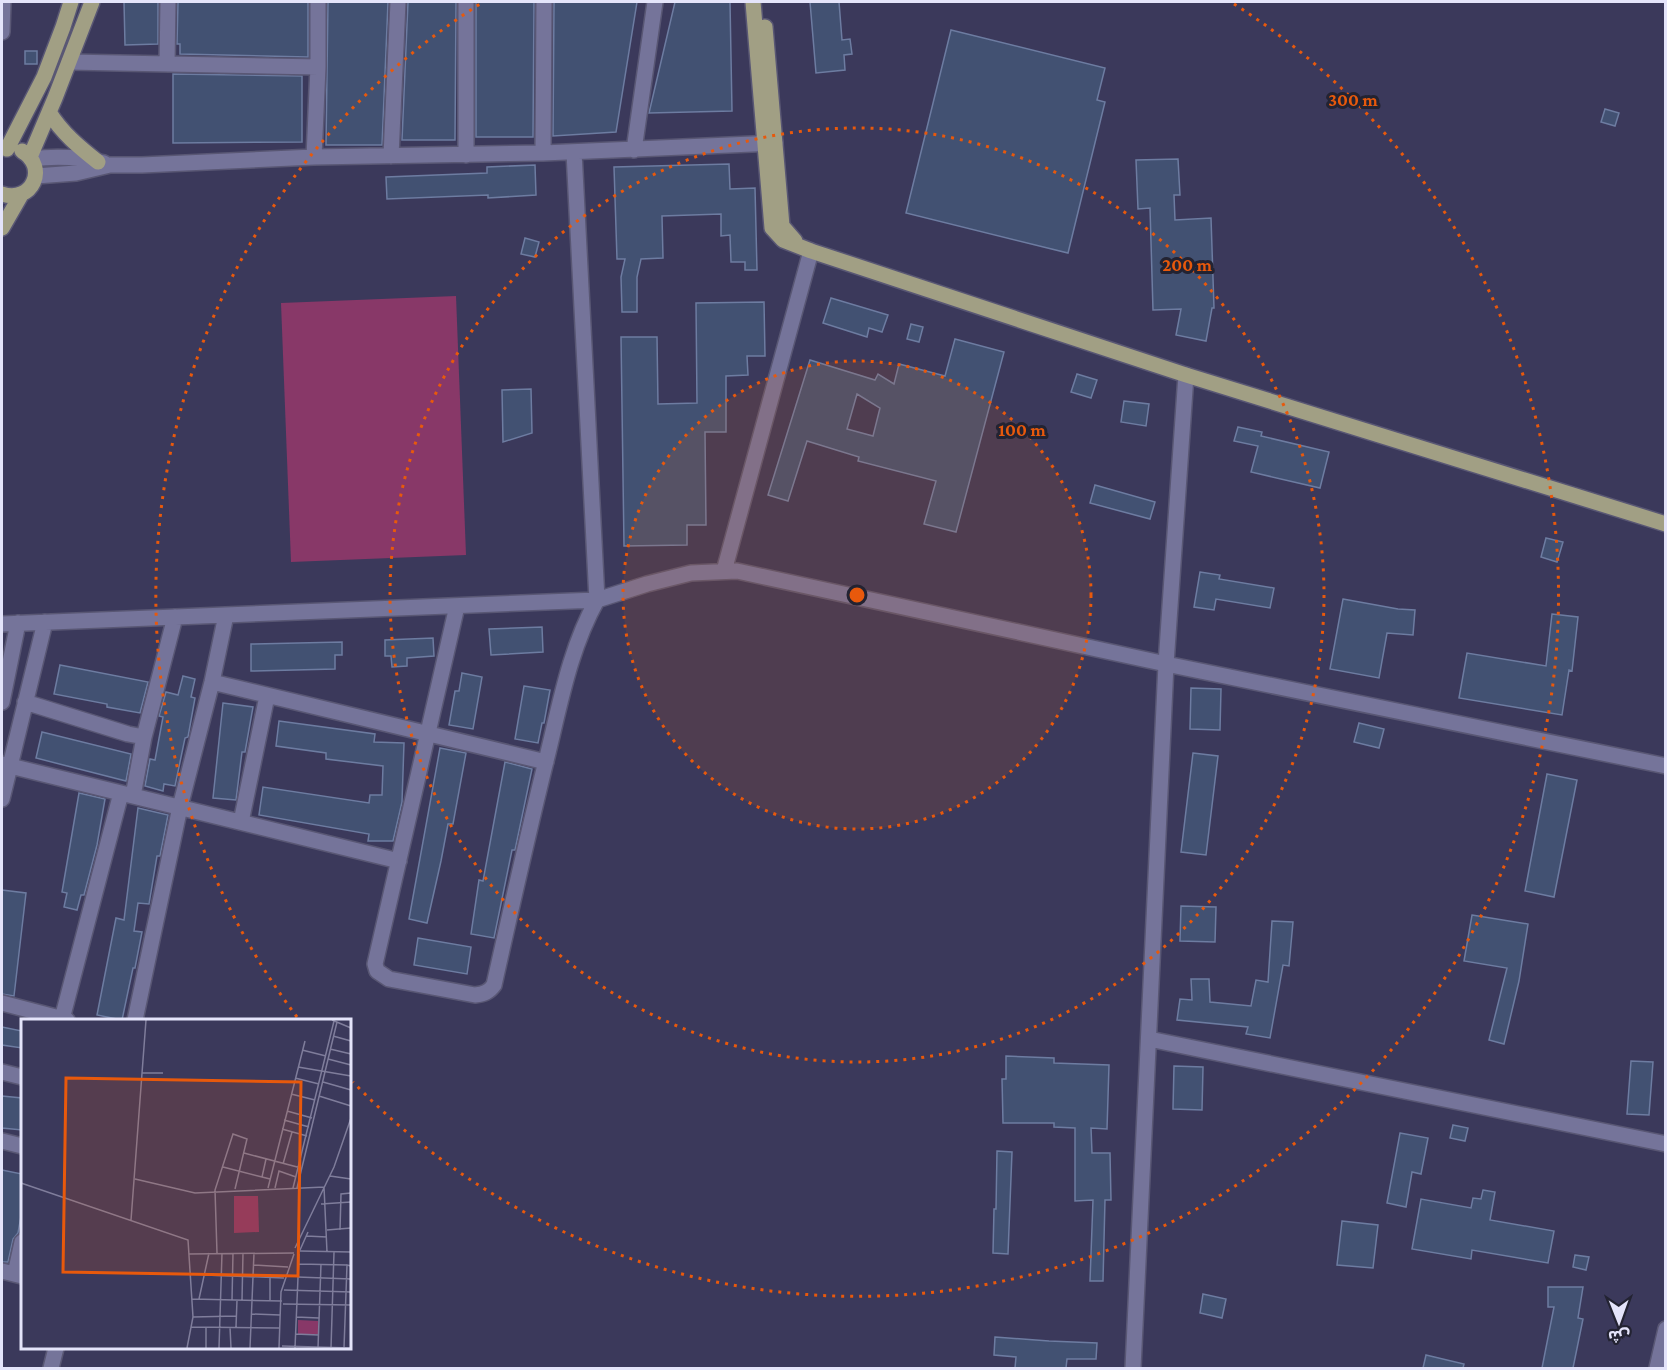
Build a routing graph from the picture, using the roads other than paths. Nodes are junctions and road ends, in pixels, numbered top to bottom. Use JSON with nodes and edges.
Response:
{"nodes":[{"id":1,"x":3,"y":2,"type":"edge"},
{"id":2,"x":71,"y":2,"type":"edge"},
{"id":3,"x":93,"y":2,"type":"edge"},
{"id":4,"x":168,"y":2,"type":"edge"},
{"id":5,"x":318,"y":2,"type":"edge"},
{"id":6,"x":398,"y":2,"type":"edge"},
{"id":7,"x":466,"y":2,"type":"edge"},
{"id":8,"x":544,"y":2,"type":"edge"},
{"id":9,"x":655,"y":2,"type":"edge"},
{"id":10,"x":753,"y":2,"type":"edge"},
{"id":11,"x":763,"y":2,"type":"edge"},
{"id":12,"x":2,"y":32,"type":"edge"},
{"id":13,"x":69,"y":62,"type":"junction"},
{"id":14,"x":167,"y":64,"type":"junction"},
{"id":15,"x":318,"y":67,"type":"junction"},
{"id":16,"x":49,"y":112,"type":"junction"},
{"id":17,"x":769,"y":143,"type":"junction"},
{"id":18,"x":634,"y":150,"type":"junction"},
{"id":19,"x":4,"y":151,"type":"edge"},
{"id":20,"x":574,"y":152,"type":"junction"},
{"id":21,"x":543,"y":153,"type":"junction"},
{"id":22,"x":466,"y":155,"type":"junction"},
{"id":23,"x":391,"y":156,"type":"junction"},
{"id":24,"x":314,"y":157,"type":"junction"},
{"id":25,"x":30,"y":158,"type":"junction"},
{"id":26,"x":104,"y":163,"type":"junction"},
{"id":27,"x":36,"y":176,"type":"junction"},
{"id":28,"x":2,"y":194,"type":"edge"},
{"id":29,"x":21,"y":195,"type":"junction"},
{"id":30,"x":2,"y":228,"type":"edge"},
{"id":31,"x":806,"y":249,"type":"junction"},
{"id":32,"x":1186,"y":375,"type":"junction"},
{"id":33,"x":1665,"y":524,"type":"edge"},
{"id":34,"x":724,"y":571,"type":"junction"},
{"id":35,"x":597,"y":600,"type":"junction"},
{"id":36,"x":457,"y":606,"type":"junction"},
{"id":37,"x":226,"y":615,"type":"junction"},
{"id":38,"x":176,"y":617,"type":"junction"},
{"id":39,"x":45,"y":622,"type":"junction"},
{"id":40,"x":18,"y":623,"type":"junction"},
{"id":41,"x":2,"y":624,"type":"edge"},
{"id":42,"x":1166,"y":664,"type":"junction"},
{"id":43,"x":212,"y":682,"type":"junction"},
{"id":44,"x":267,"y":696,"type":"junction"},
{"id":45,"x":2,"y":702,"type":"edge"},
{"id":46,"x":25,"y":702,"type":"junction"},
{"id":47,"x":428,"y":734,"type":"junction"},
{"id":48,"x":144,"y":737,"type":"junction"},
{"id":49,"x":546,"y":762,"type":"junction"},
{"id":50,"x":5,"y":765,"type":"edge"},
{"id":51,"x":1665,"y":766,"type":"edge"},
{"id":52,"x":127,"y":794,"type":"junction"},
{"id":53,"x":2,"y":799,"type":"edge"},
{"id":54,"x":180,"y":807,"type":"junction"},
{"id":55,"x":240,"y":822,"type":"junction"},
{"id":56,"x":399,"y":861,"type":"junction"},
{"id":57,"x":2,"y":1003,"type":"edge"},
{"id":58,"x":60,"y":1019,"type":"edge"},
{"id":59,"x":64,"y":1019,"type":"edge"},
{"id":60,"x":135,"y":1019,"type":"edge"},
{"id":61,"x":1149,"y":1039,"type":"junction"},
{"id":62,"x":2,"y":1072,"type":"edge"},
{"id":63,"x":21,"y":1077,"type":"edge"},
{"id":64,"x":2,"y":1141,"type":"edge"},
{"id":65,"x":1665,"y":1144,"type":"edge"},
{"id":66,"x":21,"y":1146,"type":"edge"},
{"id":67,"x":21,"y":1246,"type":"edge"},
{"id":68,"x":13,"y":1274,"type":"edge"},
{"id":69,"x":1665,"y":1329,"type":"edge"},
{"id":70,"x":56,"y":1349,"type":"edge"},
{"id":71,"x":51,"y":1368,"type":"edge"},
{"id":72,"x":1133,"y":1368,"type":"edge"},
{"id":73,"x":1658,"y":1368,"type":"edge"}],
"edges":[{"from":1,"to":12,"type":"street"},
{"from":2,"to":19,"type":"main road"},
{"from":3,"to":13,"type":"main road"},
{"from":4,"to":14,"type":"street"},
{"from":5,"to":15,"type":"street"},
{"from":6,"to":23,"type":"street"},
{"from":7,"to":22,"type":"street"},
{"from":8,"to":21,"type":"street"},
{"from":9,"to":18,"type":"street"},
{"from":10,"to":17,"type":"main road"},
{"from":11,"to":17,"type":"main road"},
{"from":13,"to":14,"type":"street"},
{"from":13,"to":16,"type":"main road"},
{"from":14,"to":15,"type":"street"},
{"from":15,"to":24,"type":"street"},
{"from":16,"to":25,"type":"main road"},
{"from":16,"to":26,"type":"main road"},
{"from":17,"to":18,"type":"street"},
{"from":17,"to":31,"type":"main road"},
{"from":18,"to":20,"type":"street"},
{"from":19,"to":25,"type":"main road"},
{"from":20,"to":21,"type":"street"},
{"from":20,"to":35,"type":"street"},
{"from":21,"to":22,"type":"street"},
{"from":22,"to":23,"type":"street"},
{"from":23,"to":24,"type":"street"},
{"from":24,"to":26,"type":"street"},
{"from":25,"to":26,"type":"street"},
{"from":25,"to":27,"type":"main road"},
{"from":26,"to":27,"type":"street"},
{"from":27,"to":29,"type":"main road"},
{"from":28,"to":29,"type":"main road"},
{"from":29,"to":30,"type":"main road"},
{"from":31,"to":32,"type":"main road"},
{"from":31,"to":34,"type":"street"},
{"from":32,"to":33,"type":"main road"},
{"from":32,"to":42,"type":"street"},
{"from":34,"to":35,"type":"street"},
{"from":34,"to":42,"type":"street"},
{"from":35,"to":36,"type":"street"},
{"from":35,"to":49,"type":"street"},
{"from":36,"to":37,"type":"street"},
{"from":36,"to":47,"type":"street"},
{"from":37,"to":38,"type":"street"},
{"from":37,"to":43,"type":"street"},
{"from":38,"to":39,"type":"street"},
{"from":38,"to":48,"type":"street"},
{"from":39,"to":40,"type":"street"},
{"from":39,"to":46,"type":"street"},
{"from":40,"to":41,"type":"street"},
{"from":40,"to":45,"type":"street"},
{"from":42,"to":51,"type":"street"},
{"from":42,"to":61,"type":"street"},
{"from":43,"to":44,"type":"street"},
{"from":43,"to":54,"type":"street"},
{"from":44,"to":47,"type":"street"},
{"from":44,"to":55,"type":"street"},
{"from":46,"to":48,"type":"street"},
{"from":46,"to":50,"type":"street"},
{"from":47,"to":49,"type":"street"},
{"from":47,"to":56,"type":"street"},
{"from":48,"to":52,"type":"street"},
{"from":49,"to":56,"type":"street"},
{"from":50,"to":52,"type":"street"},
{"from":50,"to":53,"type":"street"},
{"from":52,"to":54,"type":"street"},
{"from":52,"to":59,"type":"street"},
{"from":54,"to":55,"type":"street"},
{"from":54,"to":60,"type":"street"},
{"from":55,"to":56,"type":"street"},
{"from":57,"to":58,"type":"street"},
{"from":61,"to":65,"type":"street"},
{"from":61,"to":72,"type":"street"},
{"from":62,"to":63,"type":"street"},
{"from":64,"to":66,"type":"street"},
{"from":67,"to":68,"type":"street"},
{"from":69,"to":73,"type":"street"},
{"from":70,"to":71,"type":"street"}]}
